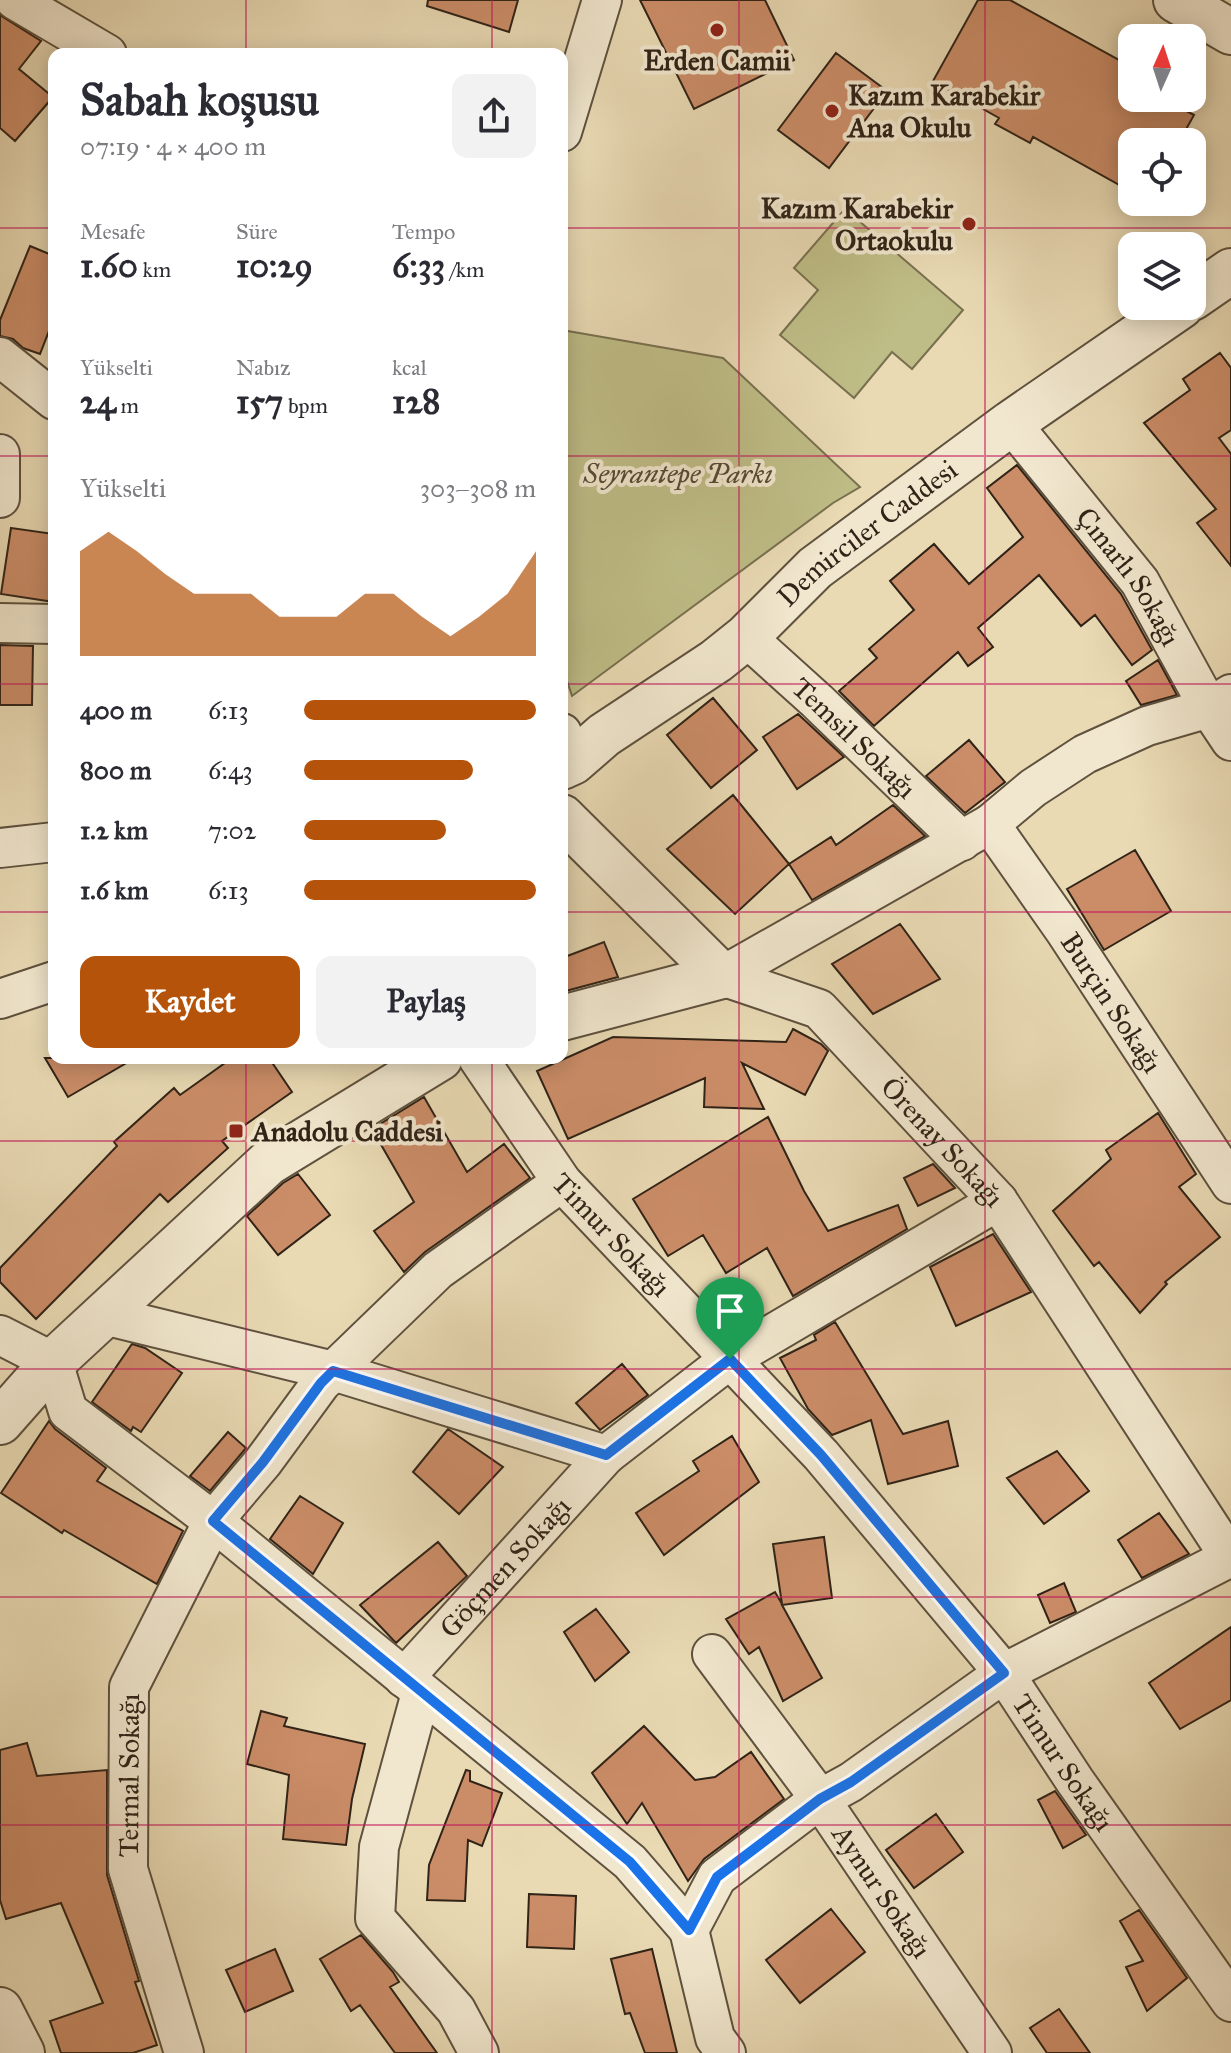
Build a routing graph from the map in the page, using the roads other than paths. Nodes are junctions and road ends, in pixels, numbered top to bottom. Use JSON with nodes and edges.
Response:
{"nodes":[{"id":1,"x":15,"y":0,"type":"edge"},
{"id":2,"x":602,"y":0,"type":"edge"},
{"id":3,"x":1176,"y":0,"type":"edge"},
{"id":4,"x":1231,"y":32,"type":"edge"},
{"id":5,"x":97,"y":48,"type":"edge"},
{"id":6,"x":568,"y":112,"type":"edge"},
{"id":7,"x":1231,"y":271,"type":"edge"},
{"id":8,"x":1206,"y":288,"type":"edge"},
{"id":9,"x":1161,"y":320,"type":"edge"},
{"id":10,"x":0,"y":357,"type":"edge"},
{"id":11,"x":48,"y":395,"type":"edge"},
{"id":12,"x":1011,"y":423,"type":"junction"},
{"id":13,"x":0,"y":454,"type":"edge"},
{"id":14,"x":0,"y":498,"type":"edge"},
{"id":15,"x":0,"y":623,"type":"edge"},
{"id":16,"x":48,"y":624,"type":"edge"},
{"id":17,"x":746,"y":637,"type":"junction"},
{"id":18,"x":1220,"y":701,"type":"edge"},
{"id":19,"x":1231,"y":741,"type":"edge"},
{"id":20,"x":568,"y":753,"type":"edge"},
{"id":21,"x":568,"y":823,"type":"edge"},
{"id":22,"x":976,"y":833,"type":"junction"},
{"id":23,"x":48,"y":843,"type":"edge"},
{"id":24,"x":0,"y":848,"type":"edge"},
{"id":25,"x":722,"y":976,"type":"junction"},
{"id":26,"x":48,"y":983,"type":"edge"},
{"id":27,"x":0,"y":999,"type":"edge"},
{"id":28,"x":568,"y":1016,"type":"edge"},
{"id":29,"x":430,"y":1064,"type":"edge"},
{"id":30,"x":482,"y":1064,"type":"edge"},
{"id":31,"x":562,"y":1182,"type":"junction"},
{"id":32,"x":1231,"y":1184,"type":"edge"},
{"id":33,"x":998,"y":1201,"type":"junction"},
{"id":34,"x":104,"y":1315,"type":"junction"},
{"id":35,"x":0,"y":1335,"type":"edge"},
{"id":36,"x":730,"y":1359,"type":"junction"},
{"id":37,"x":53,"y":1362,"type":"junction"},
{"id":38,"x":333,"y":1371,"type":"junction"},
{"id":39,"x":0,"y":1422,"type":"edge"},
{"id":40,"x":606,"y":1455,"type":"junction"},
{"id":41,"x":213,"y":1521,"type":"junction"},
{"id":42,"x":1231,"y":1558,"type":"edge"},
{"id":43,"x":712,"y":1654,"type":"dead end"},
{"id":44,"x":1004,"y":1673,"type":"junction"},
{"id":45,"x":413,"y":1686,"type":"junction"},
{"id":46,"x":820,"y":1799,"type":"junction"},
{"id":47,"x":689,"y":1930,"type":"junction"},
{"id":48,"x":1231,"y":2002,"type":"edge"},
{"id":49,"x":0,"y":2010,"type":"edge"},
{"id":50,"x":22,"y":2053,"type":"edge"},
{"id":51,"x":184,"y":2053,"type":"edge"},
{"id":52,"x":479,"y":2053,"type":"edge"},
{"id":53,"x":726,"y":2053,"type":"edge"},
{"id":54,"x":992,"y":2053,"type":"edge"}],
"edges":[{"from":1,"to":5,"type":"street"},
{"from":2,"to":6,"type":"street"},
{"from":3,"to":4,"type":"street"},
{"from":7,"to":8,"type":"street"},
{"from":9,"to":12,"type":"street","name":"Demirciler Caddesi"},
{"from":10,"to":11,"type":"street"},
{"from":12,"to":17,"type":"street","name":"Demirciler Caddesi"},
{"from":12,"to":18,"type":"street","name":"Çınarlı Sokağı"},
{"from":13,"to":14,"type":"street"},
{"from":15,"to":16,"type":"street"},
{"from":17,"to":20,"type":"street","name":"Demirciler Caddesi"},
{"from":17,"to":22,"type":"street","name":"Temsil Sokağı"},
{"from":18,"to":19,"type":"street","name":"Çınarlı Sokağı"},
{"from":18,"to":22,"type":"street"},
{"from":21,"to":25,"type":"street","name":"Örenay Sokağı"},
{"from":22,"to":25,"type":"street"},
{"from":22,"to":32,"type":"street","name":"Burçin Sokağı"},
{"from":23,"to":24,"type":"street"},
{"from":25,"to":28,"type":"street"},
{"from":25,"to":33,"type":"street","name":"Örenay Sokağı"},
{"from":26,"to":27,"type":"street"},
{"from":29,"to":34,"type":"street"},
{"from":30,"to":31,"type":"street","name":"Timur Sokağı"},
{"from":31,"to":36,"type":"street","name":"Timur Sokağı"},
{"from":31,"to":38,"type":"street","name":"Termal Sokağı"},
{"from":33,"to":36,"type":"street","name":"Göçmen Sokağı"},
{"from":33,"to":42,"type":"street","name":"Örenay Sokağı"},
{"from":34,"to":37,"type":"street"},
{"from":34,"to":38,"type":"street"},
{"from":35,"to":37,"type":"street"},
{"from":36,"to":40,"type":"street","name":"Göçmen Sokağı"},
{"from":36,"to":44,"type":"street","name":"Timur Sokağı"},
{"from":37,"to":39,"type":"street"},
{"from":37,"to":41,"type":"street"},
{"from":38,"to":40,"type":"street"},
{"from":38,"to":41,"type":"street","name":"Termal Sokağı"},
{"from":40,"to":45,"type":"street","name":"Göçmen Sokağı"},
{"from":41,"to":45,"type":"street"},
{"from":41,"to":51,"type":"street","name":"Termal Sokağı"},
{"from":42,"to":44,"type":"street"},
{"from":43,"to":46,"type":"street","name":"Aynur Sokağı"},
{"from":44,"to":46,"type":"street"},
{"from":44,"to":48,"type":"street","name":"Timur Sokağı"},
{"from":45,"to":47,"type":"street"},
{"from":45,"to":52,"type":"street","name":"Göçmen Sokağı"},
{"from":46,"to":47,"type":"street"},
{"from":46,"to":54,"type":"street","name":"Aynur Sokağı"},
{"from":47,"to":53,"type":"street"},
{"from":49,"to":50,"type":"street"}]}
